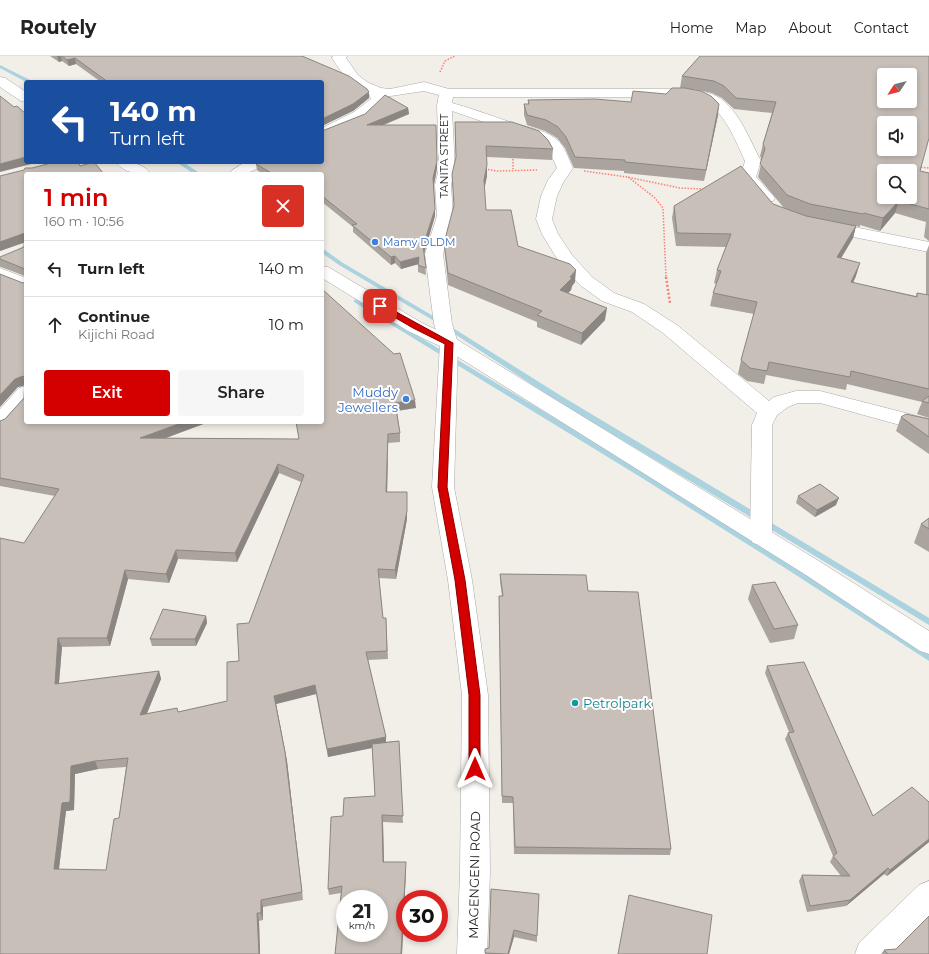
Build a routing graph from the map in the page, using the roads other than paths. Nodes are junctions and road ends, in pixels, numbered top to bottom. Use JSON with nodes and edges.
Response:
{"nodes":[{"id":1,"x":340,"y":56,"type":"edge"},
{"id":2,"x":0,"y":81,"type":"edge"},
{"id":3,"x":374,"y":92,"type":"junction"},
{"id":4,"x":442,"y":95,"type":"junction"},
{"id":5,"x":24,"y":97,"type":"edge"},
{"id":6,"x":324,"y":132,"type":"edge"},
{"id":7,"x":127,"y":164,"type":"edge"},
{"id":8,"x":253,"y":164,"type":"edge"},
{"id":9,"x":140,"y":172,"type":"edge"},
{"id":10,"x":240,"y":172,"type":"edge"},
{"id":11,"x":775,"y":208,"type":"edge"},
{"id":12,"x":810,"y":223,"type":"edge"},
{"id":13,"x":929,"y":247,"type":"edge"},
{"id":14,"x":2,"y":263,"type":"edge"},
{"id":15,"x":324,"y":272,"type":"edge"},
{"id":16,"x":24,"y":283,"type":"edge"},
{"id":17,"x":449,"y":343,"type":"junction"},
{"id":18,"x":24,"y":394,"type":"edge"},
{"id":19,"x":768,"y":411,"type":"junction"},
{"id":20,"x":0,"y":422,"type":"edge"},
{"id":21,"x":929,"y":426,"type":"edge"},
{"id":22,"x":761,"y":537,"type":"junction"},
{"id":23,"x":929,"y":644,"type":"edge"},
{"id":24,"x":929,"y":895,"type":"edge"},
{"id":25,"x":472,"y":954,"type":"edge"},
{"id":26,"x":870,"y":954,"type":"edge"}],
"edges":[{"from":1,"to":3,"type":"street"},
{"from":2,"to":5,"type":"street"},
{"from":3,"to":4,"type":"street"},
{"from":3,"to":6,"type":"street"},
{"from":4,"to":11,"type":"street"},
{"from":4,"to":17,"type":"street","name":"TANITA STREET"},
{"from":4,"to":19,"type":"street"},
{"from":7,"to":9,"type":"street"},
{"from":8,"to":10,"type":"street"},
{"from":12,"to":13,"type":"street"},
{"from":14,"to":16,"type":"street"},
{"from":15,"to":17,"type":"street"},
{"from":17,"to":22,"type":"street"},
{"from":17,"to":25,"type":"street","name":"MAGENGENI ROAD"},
{"from":18,"to":20,"type":"street"},
{"from":19,"to":21,"type":"street"},
{"from":19,"to":22,"type":"street"},
{"from":22,"to":23,"type":"street"},
{"from":24,"to":26,"type":"street"}]}
